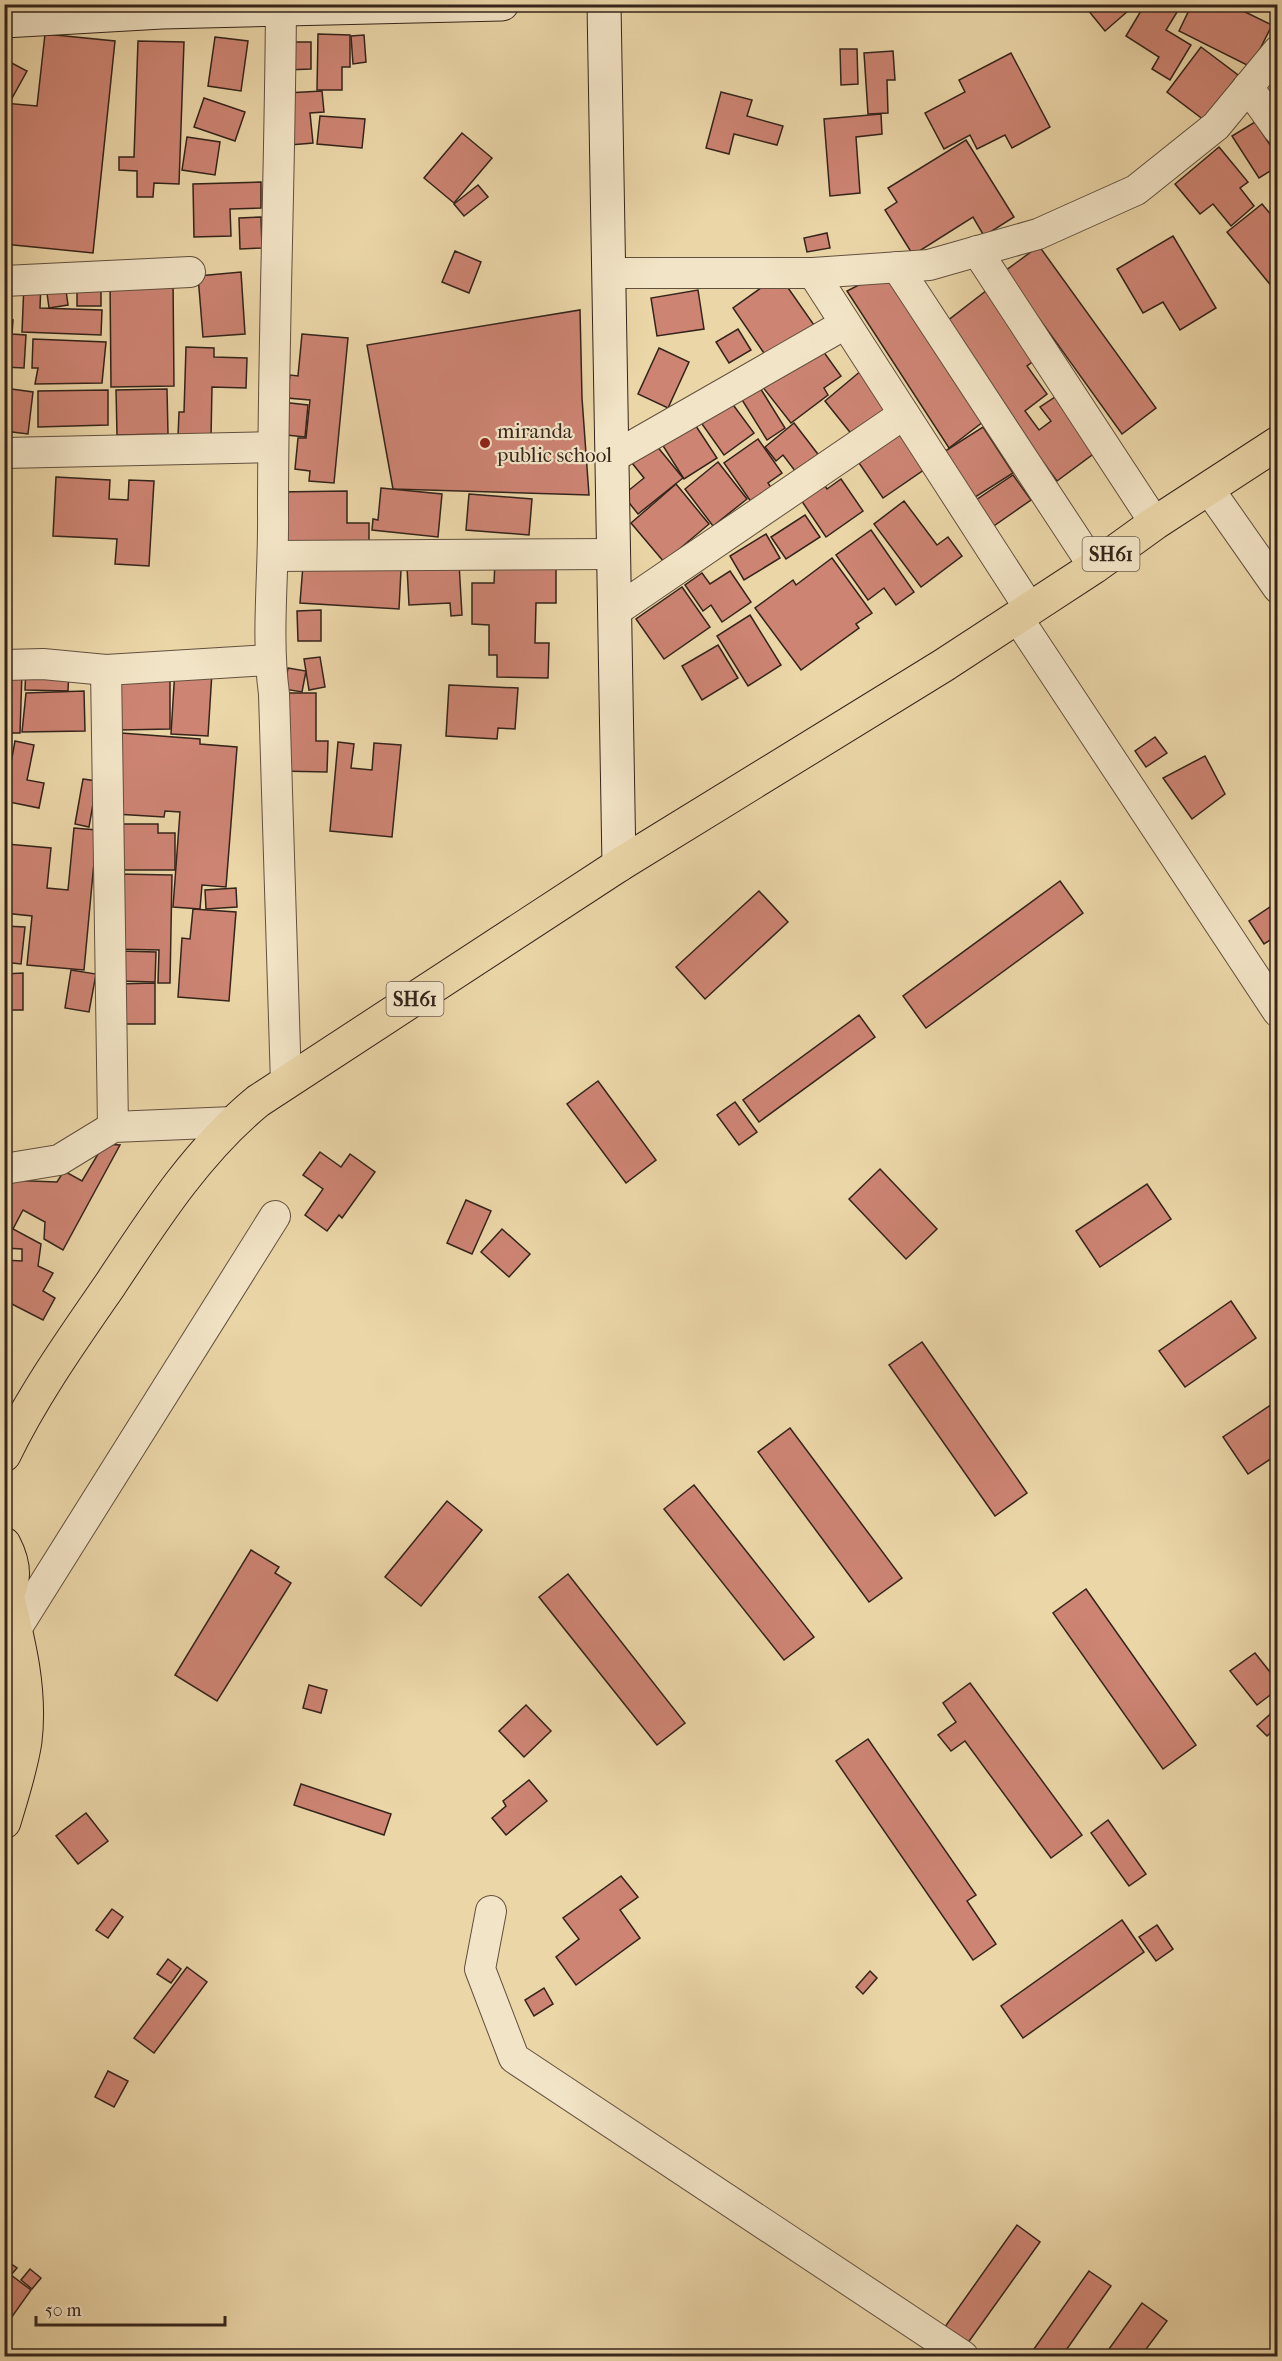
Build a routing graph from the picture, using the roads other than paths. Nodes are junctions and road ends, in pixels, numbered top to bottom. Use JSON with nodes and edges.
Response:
{"nodes":[{"id":1,"x":502,"y":4,"type":"edge"},
{"id":2,"x":604,"y":4,"type":"edge"},
{"id":3,"x":281,"y":7,"type":"edge"},
{"id":4,"x":4,"y":21,"type":"edge"},
{"id":5,"x":1278,"y":51,"type":"edge"},
{"id":6,"x":1248,"y":87,"type":"junction"},
{"id":7,"x":1278,"y":129,"type":"edge"},
{"id":8,"x":977,"y":251,"type":"junction"},
{"id":9,"x":897,"y":267,"type":"junction"},
{"id":10,"x":190,"y":272,"type":"dead end"},
{"id":11,"x":608,"y":273,"type":"junction"},
{"id":12,"x":813,"y":273,"type":"junction"},
{"id":13,"x":4,"y":281,"type":"edge"},
{"id":14,"x":845,"y":324,"type":"junction"},
{"id":15,"x":904,"y":414,"type":"junction"},
{"id":16,"x":1278,"y":443,"type":"edge"},
{"id":17,"x":273,"y":447,"type":"junction"},
{"id":18,"x":4,"y":453,"type":"edge"},
{"id":19,"x":613,"y":456,"type":"junction"},
{"id":20,"x":1208,"y":488,"type":"junction"},
{"id":21,"x":1155,"y":523,"type":"junction"},
{"id":22,"x":613,"y":554,"type":"junction"},
{"id":23,"x":274,"y":556,"type":"junction"},
{"id":24,"x":1094,"y":567,"type":"junction"},
{"id":25,"x":1278,"y":588,"type":"edge"},
{"id":26,"x":614,"y":612,"type":"junction"},
{"id":27,"x":1024,"y":613,"type":"junction"},
{"id":28,"x":269,"y":660,"type":"junction"},
{"id":29,"x":4,"y":665,"type":"edge"},
{"id":30,"x":106,"y":670,"type":"junction"},
{"id":31,"x":619,"y":865,"type":"junction"},
{"id":32,"x":1278,"y":1012,"type":"edge"},
{"id":33,"x":286,"y":1084,"type":"junction"},
{"id":34,"x":233,"y":1122,"type":"junction"},
{"id":35,"x":113,"y":1127,"type":"junction"},
{"id":36,"x":4,"y":1169,"type":"edge"},
{"id":37,"x":275,"y":1216,"type":"dead end"},
{"id":38,"x":4,"y":1455,"type":"edge"},
{"id":39,"x":4,"y":1544,"type":"edge"},
{"id":40,"x":6,"y":1597,"type":"edge"},
{"id":41,"x":16,"y":1629,"type":"junction"},
{"id":42,"x":4,"y":1822,"type":"edge"},
{"id":43,"x":491,"y":1911,"type":"dead end"},
{"id":44,"x":963,"y":2356,"type":"edge"}],
"edges":[{"from":1,"to":3,"type":"street"},
{"from":2,"to":11,"type":"street"},
{"from":3,"to":4,"type":"street"},
{"from":3,"to":17,"type":"street"},
{"from":5,"to":6,"type":"street"},
{"from":6,"to":7,"type":"street"},
{"from":6,"to":8,"type":"street"},
{"from":8,"to":9,"type":"street"},
{"from":8,"to":21,"type":"street"},
{"from":9,"to":12,"type":"street"},
{"from":9,"to":24,"type":"street"},
{"from":10,"to":13,"type":"street"},
{"from":11,"to":12,"type":"street"},
{"from":11,"to":19,"type":"street"},
{"from":12,"to":14,"type":"street"},
{"from":14,"to":15,"type":"street"},
{"from":14,"to":19,"type":"street"},
{"from":15,"to":26,"type":"street"},
{"from":15,"to":27,"type":"street"},
{"from":16,"to":20,"type":"main road","number":"SH61"},
{"from":17,"to":18,"type":"street"},
{"from":17,"to":23,"type":"street"},
{"from":19,"to":22,"type":"street"},
{"from":20,"to":21,"type":"main road","number":"SH61"},
{"from":20,"to":25,"type":"street"},
{"from":21,"to":24,"type":"main road","number":"SH61"},
{"from":22,"to":23,"type":"street"},
{"from":22,"to":26,"type":"street"},
{"from":23,"to":28,"type":"street"},
{"from":24,"to":27,"type":"main road","number":"SH61"},
{"from":26,"to":31,"type":"street"},
{"from":27,"to":31,"type":"main road","number":"SH61"},
{"from":27,"to":32,"type":"street"},
{"from":28,"to":30,"type":"street"},
{"from":28,"to":33,"type":"street"},
{"from":29,"to":30,"type":"street"},
{"from":30,"to":35,"type":"street"},
{"from":31,"to":33,"type":"main road","number":"SH61"},
{"from":33,"to":34,"type":"main road","number":"SH61"},
{"from":34,"to":35,"type":"street"},
{"from":34,"to":38,"type":"main road","number":"SH61"},
{"from":35,"to":36,"type":"street"},
{"from":37,"to":41,"type":"street"},
{"from":39,"to":40,"type":"main road"},
{"from":40,"to":41,"type":"main road"},
{"from":41,"to":42,"type":"main road"},
{"from":43,"to":44,"type":"street"}]}
